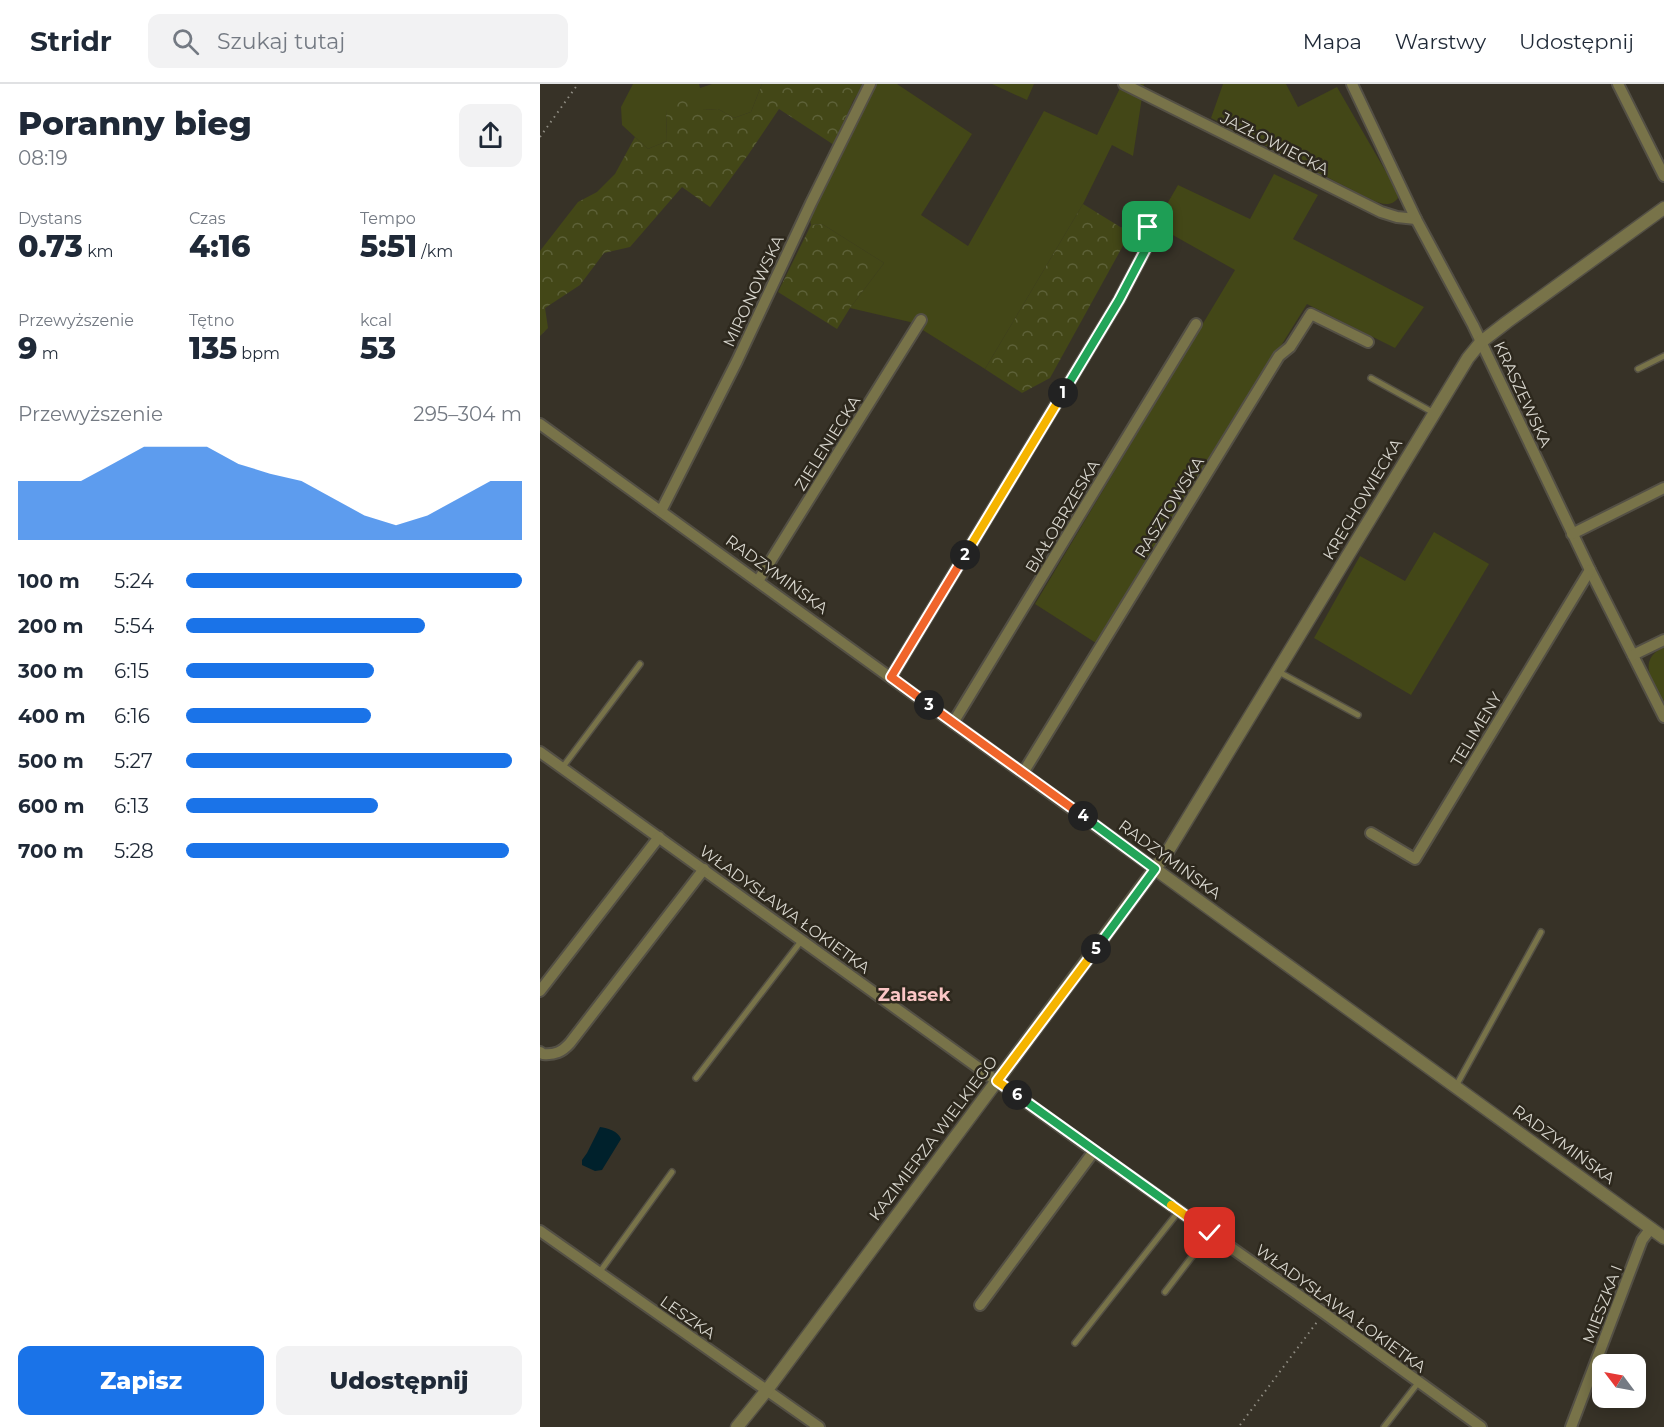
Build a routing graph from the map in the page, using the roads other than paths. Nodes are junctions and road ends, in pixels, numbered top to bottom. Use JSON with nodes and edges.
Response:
{"nodes":[{"id":1,"x":870,"y":84,"type":"edge"},
{"id":2,"x":1124,"y":84,"type":"edge"},
{"id":3,"x":1352,"y":84,"type":"edge"},
{"id":4,"x":1618,"y":84,"type":"edge"},
{"id":5,"x":1664,"y":176,"type":"edge"},
{"id":6,"x":1664,"y":208,"type":"edge"},
{"id":7,"x":1416,"y":219,"type":"junction"},
{"id":8,"x":1148,"y":227,"type":"dead end"},
{"id":9,"x":921,"y":320,"type":"dead end"},
{"id":10,"x":1196,"y":324,"type":"dead end"},
{"id":11,"x":1368,"y":342,"type":"dead end"},
{"id":12,"x":1481,"y":342,"type":"junction"},
{"id":13,"x":1664,"y":356,"type":"edge"},
{"id":14,"x":1638,"y":369,"type":"dead end"},
{"id":15,"x":1371,"y":378,"type":"dead end"},
{"id":16,"x":1434,"y":413,"type":"junction"},
{"id":17,"x":540,"y":424,"type":"edge"},
{"id":18,"x":1664,"y":488,"type":"edge"},
{"id":19,"x":661,"y":511,"type":"junction"},
{"id":20,"x":1572,"y":534,"type":"junction"},
{"id":21,"x":1590,"y":570,"type":"junction"},
{"id":22,"x":758,"y":581,"type":"junction"},
{"id":23,"x":1664,"y":640,"type":"edge"},
{"id":24,"x":1633,"y":655,"type":"junction"},
{"id":25,"x":640,"y":664,"type":"dead end"},
{"id":26,"x":1277,"y":671,"type":"junction"},
{"id":27,"x":891,"y":677,"type":"junction"},
{"id":28,"x":1358,"y":716,"type":"dead end"},
{"id":29,"x":1664,"y":717,"type":"edge"},
{"id":30,"x":953,"y":723,"type":"junction"},
{"id":31,"x":540,"y":752,"type":"edge"},
{"id":32,"x":562,"y":768,"type":"junction"},
{"id":33,"x":1023,"y":773,"type":"junction"},
{"id":34,"x":1371,"y":833,"type":"dead end"},
{"id":35,"x":659,"y":837,"type":"junction"},
{"id":36,"x":704,"y":869,"type":"junction"},
{"id":37,"x":1155,"y":869,"type":"junction"},
{"id":38,"x":1541,"y":932,"type":"dead end"},
{"id":39,"x":802,"y":940,"type":"junction"},
{"id":40,"x":540,"y":991,"type":"edge"},
{"id":41,"x":540,"y":1052,"type":"edge"},
{"id":42,"x":696,"y":1078,"type":"dead end"},
{"id":43,"x":997,"y":1081,"type":"junction"},
{"id":44,"x":1456,"y":1087,"type":"junction"},
{"id":45,"x":1094,"y":1151,"type":"junction"},
{"id":46,"x":672,"y":1172,"type":"dead end"},
{"id":47,"x":1179,"y":1211,"type":"junction"},
{"id":48,"x":1651,"y":1228,"type":"junction"},
{"id":49,"x":540,"y":1231,"type":"edge"},
{"id":50,"x":1210,"y":1233,"type":"junction"},
{"id":51,"x":1664,"y":1238,"type":"edge"},
{"id":52,"x":599,"y":1273,"type":"junction"},
{"id":53,"x":1165,"y":1292,"type":"dead end"},
{"id":54,"x":980,"y":1305,"type":"dead end"},
{"id":55,"x":1075,"y":1343,"type":"dead end"},
{"id":56,"x":1418,"y":1383,"type":"junction"},
{"id":57,"x":767,"y":1390,"type":"junction"},
{"id":58,"x":737,"y":1427,"type":"edge"},
{"id":59,"x":819,"y":1427,"type":"edge"},
{"id":60,"x":1384,"y":1427,"type":"edge"},
{"id":61,"x":1481,"y":1427,"type":"edge"},
{"id":62,"x":1571,"y":1427,"type":"edge"}],
"edges":[{"from":1,"to":19,"type":"street","name":"MIRONOWSKA"},
{"from":2,"to":7,"type":"street","name":"JAZŁOWIECKA"},
{"from":3,"to":7,"type":"street","name":"KRASZEWSKA"},
{"from":4,"to":5,"type":"street"},
{"from":6,"to":12,"type":"street","name":"KRECHOWIECKA"},
{"from":7,"to":12,"type":"street","name":"KRASZEWSKA"},
{"from":8,"to":27,"type":"street"},
{"from":9,"to":22,"type":"street","name":"ZIELENIECKA"},
{"from":10,"to":30,"type":"street","name":"BIAŁOBRZESKA"},
{"from":11,"to":33,"type":"street","name":"RASZTOWSKA"},
{"from":12,"to":16,"type":"street","name":"KRECHOWIECKA"},
{"from":12,"to":20,"type":"street","name":"KRASZEWSKA"},
{"from":13,"to":14,"type":"lane"},
{"from":15,"to":16,"type":"lane"},
{"from":16,"to":26,"type":"street","name":"KRECHOWIECKA"},
{"from":17,"to":19,"type":"street","name":"RADZYMIŃSKA"},
{"from":18,"to":20,"type":"street"},
{"from":19,"to":22,"type":"street","name":"RADZYMIŃSKA"},
{"from":20,"to":21,"type":"street","name":"KRASZEWSKA"},
{"from":21,"to":24,"type":"street","name":"KRASZEWSKA"},
{"from":21,"to":34,"type":"street","name":"TELIMENY"},
{"from":22,"to":27,"type":"street","name":"RADZYMIŃSKA"},
{"from":23,"to":24,"type":"street"},
{"from":24,"to":29,"type":"street","name":"KRASZEWSKA"},
{"from":25,"to":32,"type":"lane"},
{"from":26,"to":28,"type":"lane"},
{"from":26,"to":37,"type":"street","name":"KRECHOWIECKA"},
{"from":27,"to":30,"type":"street","name":"RADZYMIŃSKA"},
{"from":30,"to":33,"type":"street","name":"RADZYMIŃSKA"},
{"from":31,"to":32,"type":"street","name":"WŁADYSŁAWA ŁOKIETKA"},
{"from":32,"to":35,"type":"street","name":"WŁADYSŁAWA ŁOKIETKA"},
{"from":33,"to":37,"type":"street","name":"RADZYMIŃSKA"},
{"from":35,"to":36,"type":"street","name":"WŁADYSŁAWA ŁOKIETKA"},
{"from":35,"to":40,"type":"street"},
{"from":36,"to":39,"type":"street","name":"WŁADYSŁAWA ŁOKIETKA"},
{"from":36,"to":41,"type":"street"},
{"from":37,"to":43,"type":"street","name":"KAZIMIERZA WIELKIEGO"},
{"from":37,"to":44,"type":"street","name":"RADZYMIŃSKA"},
{"from":38,"to":44,"type":"lane"},
{"from":39,"to":42,"type":"lane"},
{"from":39,"to":43,"type":"street","name":"WŁADYSŁAWA ŁOKIETKA"},
{"from":43,"to":45,"type":"street","name":"WŁADYSŁAWA ŁOKIETKA"},
{"from":43,"to":57,"type":"street","name":"KAZIMIERZA WIELKIEGO"},
{"from":44,"to":48,"type":"street","name":"RADZYMIŃSKA"},
{"from":45,"to":47,"type":"street","name":"WŁADYSŁAWA ŁOKIETKA"},
{"from":45,"to":54,"type":"street"},
{"from":46,"to":52,"type":"lane"},
{"from":47,"to":50,"type":"street","name":"WŁADYSŁAWA ŁOKIETKA"},
{"from":47,"to":55,"type":"lane"},
{"from":48,"to":51,"type":"street","name":"RADZYMIŃSKA"},
{"from":48,"to":62,"type":"street","name":"MIESZKA I"},
{"from":49,"to":52,"type":"street","name":"LESZKA"},
{"from":50,"to":53,"type":"lane"},
{"from":50,"to":56,"type":"street","name":"WŁADYSŁAWA ŁOKIETKA"},
{"from":52,"to":57,"type":"street","name":"LESZKA"},
{"from":56,"to":60,"type":"lane"},
{"from":56,"to":61,"type":"street","name":"WŁADYSŁAWA ŁOKIETKA"},
{"from":57,"to":58,"type":"street","name":"KAZIMIERZA WIELKIEGO"},
{"from":57,"to":59,"type":"street","name":"LESZKA"}]}
